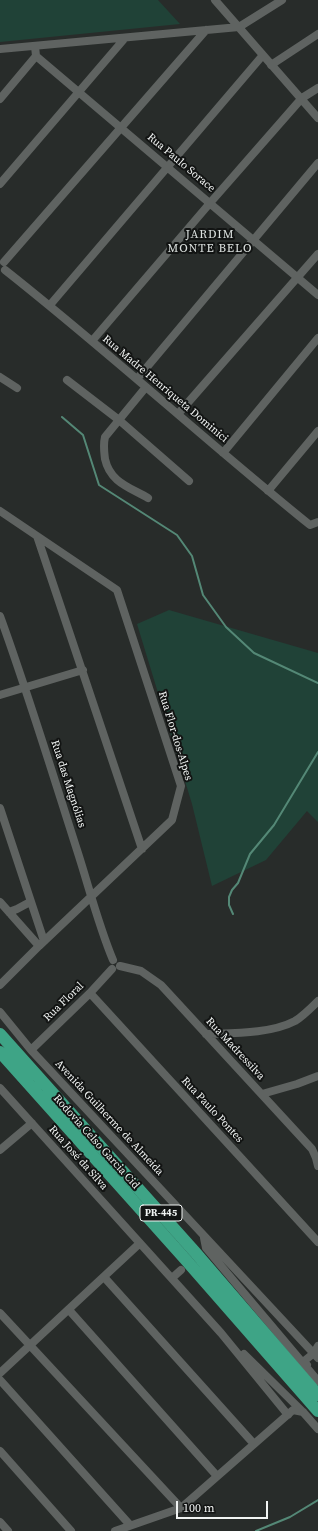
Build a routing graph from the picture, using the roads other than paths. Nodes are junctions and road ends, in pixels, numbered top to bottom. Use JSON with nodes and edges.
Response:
{"nodes":[{"id":1,"x":215,"y":0,"type":"edge"},
{"id":2,"x":282,"y":0,"type":"edge"},
{"id":3,"x":239,"y":27,"type":"junction"},
{"id":4,"x":206,"y":30,"type":"junction"},
{"id":5,"x":318,"y":34,"type":"edge"},
{"id":6,"x":125,"y":38,"type":"junction"},
{"id":7,"x":35,"y":46,"type":"junction"},
{"id":8,"x":0,"y":49,"type":"edge"},
{"id":9,"x":263,"y":55,"type":"junction"},
{"id":10,"x":36,"y":56,"type":"junction"},
{"id":11,"x":271,"y":65,"type":"junction"},
{"id":12,"x":318,"y":88,"type":"edge"},
{"id":13,"x":79,"y":92,"type":"junction"},
{"id":14,"x":0,"y":98,"type":"edge"},
{"id":15,"x":302,"y":98,"type":"junction"},
{"id":16,"x":318,"y":118,"type":"edge"},
{"id":17,"x":122,"y":128,"type":"junction"},
{"id":18,"x":318,"y":163,"type":"edge"},
{"id":19,"x":168,"y":167,"type":"junction"},
{"id":20,"x":0,"y":184,"type":"edge"},
{"id":21,"x":210,"y":203,"type":"junction"},
{"id":22,"x":254,"y":240,"type":"junction"},
{"id":23,"x":318,"y":254,"type":"edge"},
{"id":24,"x":2,"y":266,"type":"edge"},
{"id":25,"x":298,"y":278,"type":"junction"},
{"id":26,"x":318,"y":295,"type":"edge"},
{"id":27,"x":50,"y":306,"type":"junction"},
{"id":28,"x":318,"y":338,"type":"edge"},
{"id":29,"x":92,"y":341,"type":"junction"},
{"id":30,"x":0,"y":377,"type":"edge"},
{"id":31,"x":137,"y":379,"type":"junction"},
{"id":32,"x":67,"y":380,"type":"dead end"},
{"id":33,"x":146,"y":387,"type":"junction"},
{"id":34,"x":17,"y":388,"type":"dead end"},
{"id":35,"x":178,"y":414,"type":"junction"},
{"id":36,"x":119,"y":420,"type":"junction"},
{"id":37,"x":318,"y":432,"type":"edge"},
{"id":38,"x":223,"y":453,"type":"junction"},
{"id":39,"x":188,"y":481,"type":"dead end"},
{"id":40,"x":268,"y":491,"type":"junction"},
{"id":41,"x":148,"y":498,"type":"dead end"},
{"id":42,"x":0,"y":511,"type":"edge"},
{"id":43,"x":314,"y":524,"type":"edge"},
{"id":44,"x":37,"y":536,"type":"junction"},
{"id":45,"x":0,"y":616,"type":"edge"},
{"id":46,"x":83,"y":670,"type":"junction"},
{"id":47,"x":26,"y":688,"type":"junction"},
{"id":48,"x":0,"y":695,"type":"edge"},
{"id":49,"x":0,"y":808,"type":"edge"},
{"id":50,"x":142,"y":849,"type":"junction"},
{"id":51,"x":92,"y":896,"type":"junction"},
{"id":52,"x":0,"y":902,"type":"edge"},
{"id":53,"x":30,"y":902,"type":"junction"},
{"id":54,"x":9,"y":912,"type":"junction"},
{"id":55,"x":42,"y":943,"type":"junction"},
{"id":56,"x":116,"y":968,"type":"junction"},
{"id":57,"x":0,"y":985,"type":"edge"},
{"id":58,"x":90,"y":993,"type":"junction"},
{"id":59,"x":318,"y":1001,"type":"edge"},
{"id":60,"x":0,"y":1012,"type":"edge"},
{"id":61,"x":0,"y":1034,"type":"edge"},
{"id":62,"x":206,"y":1034,"type":"junction"},
{"id":63,"x":31,"y":1050,"type":"junction"},
{"id":64,"x":0,"y":1052,"type":"edge"},
{"id":65,"x":318,"y":1076,"type":"edge"},
{"id":66,"x":0,"y":1088,"type":"edge"},
{"id":67,"x":262,"y":1094,"type":"junction"},
{"id":68,"x":32,"y":1123,"type":"junction"},
{"id":69,"x":0,"y":1150,"type":"edge"},
{"id":70,"x":318,"y":1166,"type":"edge"},
{"id":71,"x":318,"y":1242,"type":"edge"},
{"id":72,"x":140,"y":1243,"type":"junction"},
{"id":73,"x":207,"y":1248,"type":"junction"},
{"id":74,"x":181,"y":1270,"type":"dead end"},
{"id":75,"x":104,"y":1277,"type":"junction"},
{"id":76,"x":172,"y":1278,"type":"junction"},
{"id":77,"x":69,"y":1310,"type":"junction"},
{"id":78,"x":0,"y":1313,"type":"edge"},
{"id":79,"x":221,"y":1333,"type":"junction"},
{"id":80,"x":31,"y":1346,"type":"junction"},
{"id":81,"x":317,"y":1353,"type":"edge"},
{"id":82,"x":303,"y":1362,"type":"junction"},
{"id":83,"x":0,"y":1373,"type":"edge"},
{"id":84,"x":318,"y":1376,"type":"edge"},
{"id":85,"x":0,"y":1380,"type":"edge"},
{"id":86,"x":318,"y":1381,"type":"edge"},
{"id":87,"x":318,"y":1395,"type":"edge"},
{"id":88,"x":318,"y":1411,"type":"edge"},
{"id":89,"x":303,"y":1412,"type":"junction"},
{"id":90,"x":288,"y":1414,"type":"junction"},
{"id":91,"x":318,"y":1429,"type":"edge"},
{"id":92,"x":254,"y":1444,"type":"junction"},
{"id":93,"x":0,"y":1451,"type":"edge"},
{"id":94,"x":217,"y":1476,"type":"junction"},
{"id":95,"x":181,"y":1508,"type":"junction"},
{"id":96,"x":0,"y":1522,"type":"edge"},
{"id":97,"x":130,"y":1524,"type":"junction"},
{"id":98,"x":8,"y":1531,"type":"edge"},
{"id":99,"x":71,"y":1531,"type":"edge"},
{"id":100,"x":115,"y":1531,"type":"edge"}],
"edges":[{"from":1,"to":3,"type":"street"},
{"from":2,"to":3,"type":"street"},
{"from":3,"to":4,"type":"street"},
{"from":3,"to":9,"type":"street"},
{"from":4,"to":6,"type":"street"},
{"from":4,"to":17,"type":"street"},
{"from":5,"to":11,"type":"street"},
{"from":6,"to":7,"type":"street"},
{"from":6,"to":13,"type":"street"},
{"from":7,"to":8,"type":"street"},
{"from":7,"to":10,"type":"street"},
{"from":9,"to":11,"type":"street"},
{"from":9,"to":19,"type":"street"},
{"from":10,"to":13,"type":"street","name":"Rua Paulo Sorace"},
{"from":10,"to":14,"type":"street"},
{"from":11,"to":15,"type":"street"},
{"from":12,"to":15,"type":"street"},
{"from":13,"to":17,"type":"street","name":"Rua Paulo Sorace"},
{"from":13,"to":20,"type":"street"},
{"from":15,"to":16,"type":"street"},
{"from":15,"to":21,"type":"street"},
{"from":17,"to":19,"type":"street","name":"Rua Paulo Sorace"},
{"from":17,"to":24,"type":"street"},
{"from":18,"to":22,"type":"street"},
{"from":19,"to":21,"type":"street","name":"Rua Paulo Sorace"},
{"from":19,"to":27,"type":"street"},
{"from":21,"to":22,"type":"street","name":"Rua Paulo Sorace"},
{"from":21,"to":29,"type":"street"},
{"from":22,"to":25,"type":"street","name":"Rua Paulo Sorace"},
{"from":22,"to":31,"type":"street"},
{"from":23,"to":25,"type":"street"},
{"from":24,"to":27,"type":"street","name":"Rua Madre Henriqueta Dominici"},
{"from":25,"to":26,"type":"street","name":"Rua Paulo Sorace"},
{"from":25,"to":35,"type":"street"},
{"from":27,"to":29,"type":"street","name":"Rua Madre Henriqueta Dominici"},
{"from":28,"to":38,"type":"street"},
{"from":29,"to":31,"type":"street","name":"Rua Madre Henriqueta Dominici"},
{"from":30,"to":34,"type":"street"},
{"from":31,"to":33,"type":"street","name":"Rua Madre Henriqueta Dominici"},
{"from":32,"to":36,"type":"street"},
{"from":33,"to":35,"type":"street","name":"Rua Madre Henriqueta Dominici"},
{"from":33,"to":36,"type":"street"},
{"from":35,"to":38,"type":"street","name":"Rua Madre Henriqueta Dominici"},
{"from":36,"to":39,"type":"street"},
{"from":36,"to":41,"type":"street"},
{"from":37,"to":40,"type":"street"},
{"from":38,"to":40,"type":"street","name":"Rua Madre Henriqueta Dominici"},
{"from":40,"to":43,"type":"street","name":"Rua Madre Henriqueta Dominici"},
{"from":42,"to":44,"type":"street","name":"Rua Flor-dos-Alpes"},
{"from":44,"to":46,"type":"street"},
{"from":44,"to":50,"type":"street","name":"Rua Flor-dos-Alpes"},
{"from":45,"to":47,"type":"street","name":"Rua das Magnólias"},
{"from":46,"to":47,"type":"street"},
{"from":46,"to":50,"type":"street"},
{"from":47,"to":48,"type":"street"},
{"from":47,"to":51,"type":"street","name":"Rua das Magnólias"},
{"from":49,"to":53,"type":"street"},
{"from":50,"to":51,"type":"street","name":"Rua Flor-dos-Alpes"},
{"from":51,"to":55,"type":"street","name":"Rua Flor-dos-Alpes"},
{"from":51,"to":56,"type":"street","name":"Rua das Magnólias"},
{"from":52,"to":54,"type":"street"},
{"from":53,"to":54,"type":"street"},
{"from":53,"to":55,"type":"street"},
{"from":54,"to":55,"type":"street"},
{"from":55,"to":57,"type":"street","name":"Rua Flor-dos-Alpes"},
{"from":56,"to":58,"type":"street","name":"Rua Floral"},
{"from":56,"to":62,"type":"street","name":"Rua Madressilva"},
{"from":58,"to":63,"type":"street","name":"Rua Floral"},
{"from":58,"to":71,"type":"street","name":"Rua Paulo Pontes"},
{"from":59,"to":62,"type":"street"},
{"from":60,"to":63,"type":"street","name":"Avenida Guilherme de Almeida"},
{"from":61,"to":87,"type":"highway","name":"Rodovia Celso Garcia Cid","number":"PR-445"},
{"from":62,"to":67,"type":"street","name":"Rua Madressilva"},
{"from":63,"to":73,"type":"street","name":"Avenida Guilherme de Almeida"},
{"from":64,"to":88,"type":"highway","name":"Rodovia Celso Garcia Cid","number":"PR-445"},
{"from":65,"to":67,"type":"street"},
{"from":66,"to":68,"type":"street","name":"Rua José da Silva"},
{"from":67,"to":70,"type":"street","name":"Rua Madressilva"},
{"from":68,"to":69,"type":"street"},
{"from":68,"to":72,"type":"street","name":"Rua José da Silva"},
{"from":72,"to":75,"type":"street"},
{"from":72,"to":76,"type":"street","name":"Rua José da Silva"},
{"from":73,"to":81,"type":"street"},
{"from":73,"to":82,"type":"street"},
{"from":74,"to":76,"type":"street"},
{"from":75,"to":77,"type":"street"},
{"from":75,"to":92,"type":"street"},
{"from":76,"to":79,"type":"street","name":"Rua José da Silva"},
{"from":77,"to":80,"type":"street"},
{"from":77,"to":94,"type":"street"},
{"from":78,"to":80,"type":"street"},
{"from":79,"to":89,"type":"street"},
{"from":79,"to":90,"type":"street"},
{"from":80,"to":83,"type":"street"},
{"from":80,"to":95,"type":"street"},
{"from":81,"to":82,"type":"street"},
{"from":82,"to":84,"type":"street"},
{"from":82,"to":86,"type":"street"},
{"from":85,"to":97,"type":"street"},
{"from":89,"to":90,"type":"street"},
{"from":89,"to":91,"type":"street"},
{"from":90,"to":92,"type":"street"},
{"from":92,"to":94,"type":"street"},
{"from":93,"to":99,"type":"street"},
{"from":94,"to":95,"type":"street"},
{"from":95,"to":97,"type":"street"},
{"from":96,"to":98,"type":"street"},
{"from":97,"to":100,"type":"street"}]}
